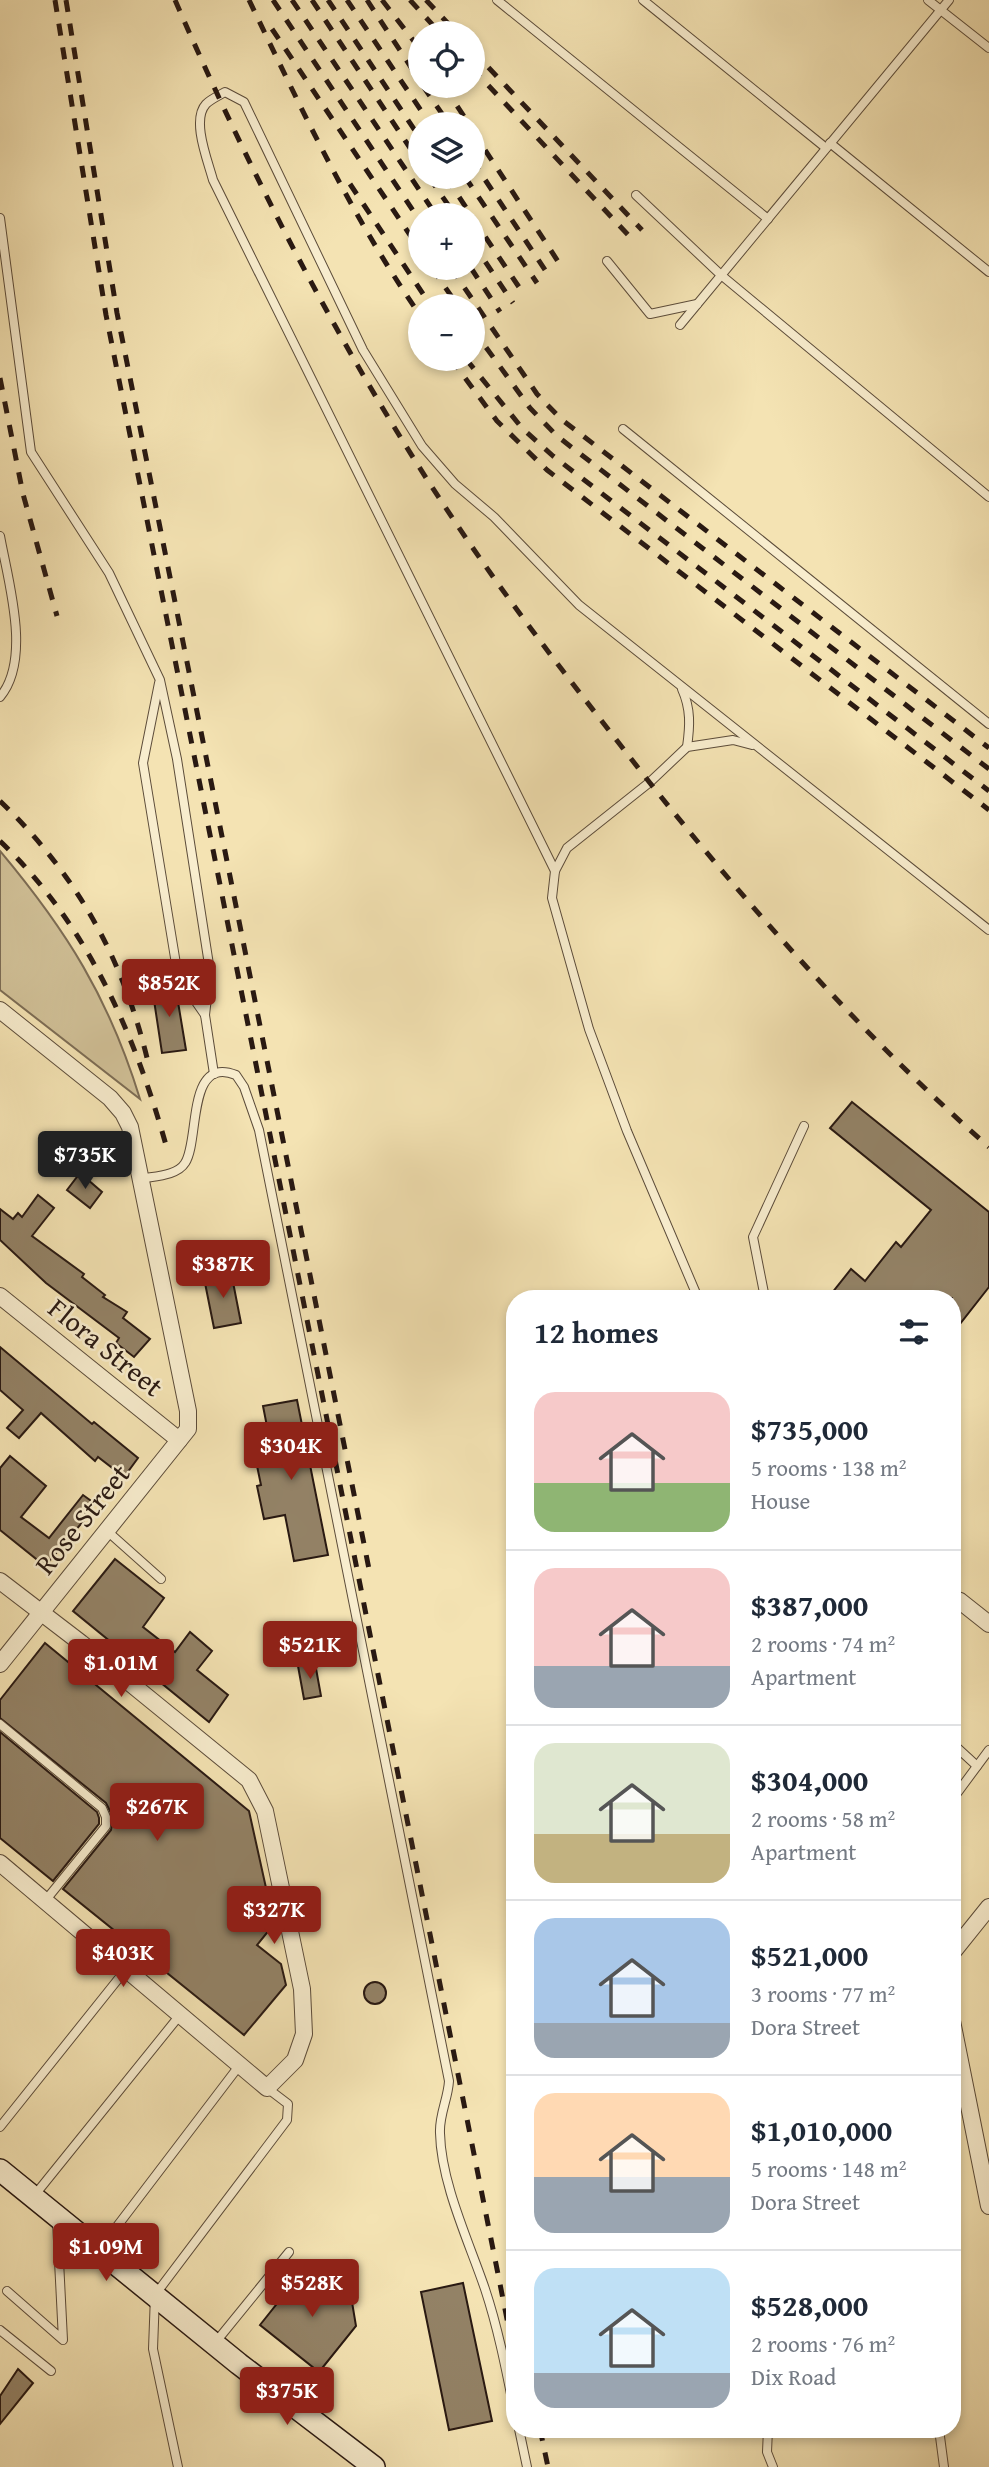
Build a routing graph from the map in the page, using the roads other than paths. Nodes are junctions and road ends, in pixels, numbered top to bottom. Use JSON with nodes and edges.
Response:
{"nodes":[{"id":1,"x":497,"y":0,"type":"edge"},
{"id":2,"x":643,"y":0,"type":"edge"},
{"id":3,"x":928,"y":0,"type":"edge"},
{"id":4,"x":949,"y":0,"type":"edge"},
{"id":5,"x":940,"y":10,"type":"junction"},
{"id":6,"x":989,"y":48,"type":"edge"},
{"id":7,"x":828,"y":146,"type":"junction"},
{"id":8,"x":636,"y":195,"type":"dead end"},
{"id":9,"x":0,"y":218,"type":"edge"},
{"id":10,"x":768,"y":219,"type":"junction"},
{"id":11,"x":607,"y":261,"type":"dead end"},
{"id":12,"x":989,"y":272,"type":"edge"},
{"id":13,"x":721,"y":275,"type":"junction"},
{"id":14,"x":698,"y":303,"type":"junction"},
{"id":15,"x":680,"y":325,"type":"dead end"},
{"id":16,"x":623,"y":429,"type":"dead end"},
{"id":17,"x":989,"y":498,"type":"edge"},
{"id":18,"x":0,"y":536,"type":"edge"},
{"id":19,"x":160,"y":680,"type":"junction"},
{"id":20,"x":681,"y":686,"type":"junction"},
{"id":21,"x":0,"y":697,"type":"edge"},
{"id":22,"x":989,"y":724,"type":"edge"},
{"id":23,"x":755,"y":745,"type":"junction"},
{"id":24,"x":687,"y":747,"type":"junction"},
{"id":25,"x":555,"y":871,"type":"junction"},
{"id":26,"x":989,"y":930,"type":"edge"},
{"id":27,"x":0,"y":1010,"type":"edge"},
{"id":28,"x":205,"y":1014,"type":"junction"},
{"id":29,"x":214,"y":1074,"type":"junction"},
{"id":30,"x":804,"y":1126,"type":"dead end"},
{"id":31,"x":141,"y":1179,"type":"junction"},
{"id":32,"x":695,"y":1290,"type":"edge"},
{"id":33,"x":763,"y":1290,"type":"edge"},
{"id":34,"x":0,"y":1296,"type":"edge"},
{"id":35,"x":178,"y":1440,"type":"junction"},
{"id":36,"x":106,"y":1530,"type":"junction"},
{"id":37,"x":161,"y":1579,"type":"dead end"},
{"id":38,"x":0,"y":1581,"type":"edge"},
{"id":39,"x":961,"y":1602,"type":"edge"},
{"id":40,"x":41,"y":1613,"type":"junction"},
{"id":41,"x":989,"y":1624,"type":"edge"},
{"id":42,"x":0,"y":1664,"type":"edge"},
{"id":43,"x":0,"y":1724,"type":"edge"},
{"id":44,"x":989,"y":1750,"type":"edge"},
{"id":45,"x":961,"y":1751,"type":"edge"},
{"id":46,"x":977,"y":1766,"type":"junction"},
{"id":47,"x":961,"y":1788,"type":"edge"},
{"id":48,"x":0,"y":1863,"type":"edge"},
{"id":49,"x":45,"y":1901,"type":"junction"},
{"id":50,"x":989,"y":1907,"type":"edge"},
{"id":51,"x":961,"y":1942,"type":"edge"},
{"id":52,"x":127,"y":1968,"type":"junction"},
{"id":53,"x":180,"y":2015,"type":"junction"},
{"id":54,"x":239,"y":2066,"type":"junction"},
{"id":55,"x":961,"y":2066,"type":"edge"},
{"id":56,"x":267,"y":2088,"type":"junction"},
{"id":57,"x":0,"y":2127,"type":"edge"},
{"id":58,"x":0,"y":2170,"type":"edge"},
{"id":59,"x":34,"y":2196,"type":"junction"},
{"id":60,"x":989,"y":2206,"type":"edge"},
{"id":61,"x":57,"y":2215,"type":"junction"},
{"id":62,"x":99,"y":2250,"type":"junction"},
{"id":63,"x":289,"y":2252,"type":"dead end"},
{"id":64,"x":7,"y":2291,"type":"dead end"},
{"id":65,"x":155,"y":2295,"type":"junction"},
{"id":66,"x":0,"y":2330,"type":"edge"},
{"id":67,"x":215,"y":2343,"type":"junction"},
{"id":68,"x":51,"y":2371,"type":"dead end"},
{"id":69,"x":506,"y":2371,"type":"edge"},
{"id":70,"x":521,"y":2438,"type":"edge"},
{"id":71,"x":768,"y":2438,"type":"edge"},
{"id":72,"x":940,"y":2438,"type":"edge"},
{"id":73,"x":178,"y":2467,"type":"edge"},
{"id":74,"x":374,"y":2467,"type":"edge"},
{"id":75,"x":527,"y":2467,"type":"edge"},
{"id":76,"x":773,"y":2467,"type":"edge"},
{"id":77,"x":944,"y":2467,"type":"edge"}],
"edges":[{"from":1,"to":10,"type":"lane"},
{"from":2,"to":7,"type":"lane"},
{"from":3,"to":5,"type":"lane"},
{"from":4,"to":5,"type":"lane"},
{"from":5,"to":6,"type":"lane"},
{"from":5,"to":7,"type":"lane"},
{"from":7,"to":10,"type":"lane"},
{"from":7,"to":12,"type":"lane"},
{"from":8,"to":13,"type":"lane"},
{"from":9,"to":19,"type":"lane"},
{"from":10,"to":13,"type":"lane"},
{"from":11,"to":14,"type":"lane"},
{"from":13,"to":14,"type":"lane"},
{"from":13,"to":17,"type":"lane"},
{"from":14,"to":15,"type":"lane"},
{"from":16,"to":22,"type":"lane"},
{"from":18,"to":21,"type":"lane"},
{"from":19,"to":28,"type":"lane"},
{"from":19,"to":28,"type":"lane"},
{"from":20,"to":23,"type":"lane"},
{"from":20,"to":24,"type":"lane"},
{"from":20,"to":25,"type":"lane"},
{"from":23,"to":24,"type":"lane"},
{"from":23,"to":26,"type":"lane"},
{"from":24,"to":25,"type":"lane"},
{"from":25,"to":32,"type":"lane"},
{"from":27,"to":31,"type":"street"},
{"from":28,"to":29,"type":"lane"},
{"from":29,"to":31,"type":"lane"},
{"from":29,"to":69,"type":"lane"},
{"from":30,"to":33,"type":"lane"},
{"from":31,"to":35,"type":"street"},
{"from":34,"to":35,"type":"street","name":"Flora Street"},
{"from":35,"to":36,"type":"street","name":"Rose Street"},
{"from":36,"to":37,"type":"lane"},
{"from":36,"to":40,"type":"street","name":"Rose Street"},
{"from":38,"to":40,"type":"street"},
{"from":39,"to":41,"type":"street"},
{"from":40,"to":42,"type":"street","name":"Rose Street"},
{"from":40,"to":56,"type":"street"},
{"from":43,"to":49,"type":"lane"},
{"from":44,"to":46,"type":"lane"},
{"from":45,"to":46,"type":"lane"},
{"from":46,"to":47,"type":"lane"},
{"from":48,"to":49,"type":"street"},
{"from":49,"to":52,"type":"street"},
{"from":50,"to":51,"type":"street"},
{"from":52,"to":53,"type":"street"},
{"from":52,"to":57,"type":"lane"},
{"from":53,"to":54,"type":"street"},
{"from":53,"to":59,"type":"lane"},
{"from":54,"to":56,"type":"street"},
{"from":54,"to":62,"type":"lane"},
{"from":55,"to":60,"type":"street"},
{"from":56,"to":65,"type":"lane"},
{"from":58,"to":59,"type":"main road"},
{"from":59,"to":61,"type":"main road"},
{"from":61,"to":62,"type":"main road"},
{"from":61,"to":64,"type":"lane"},
{"from":62,"to":65,"type":"main road"},
{"from":63,"to":67,"type":"lane"},
{"from":65,"to":67,"type":"main road"},
{"from":65,"to":73,"type":"lane"},
{"from":66,"to":68,"type":"lane"},
{"from":67,"to":74,"type":"main road"},
{"from":70,"to":75,"type":"lane"},
{"from":71,"to":76,"type":"lane"},
{"from":72,"to":77,"type":"lane"}]}
